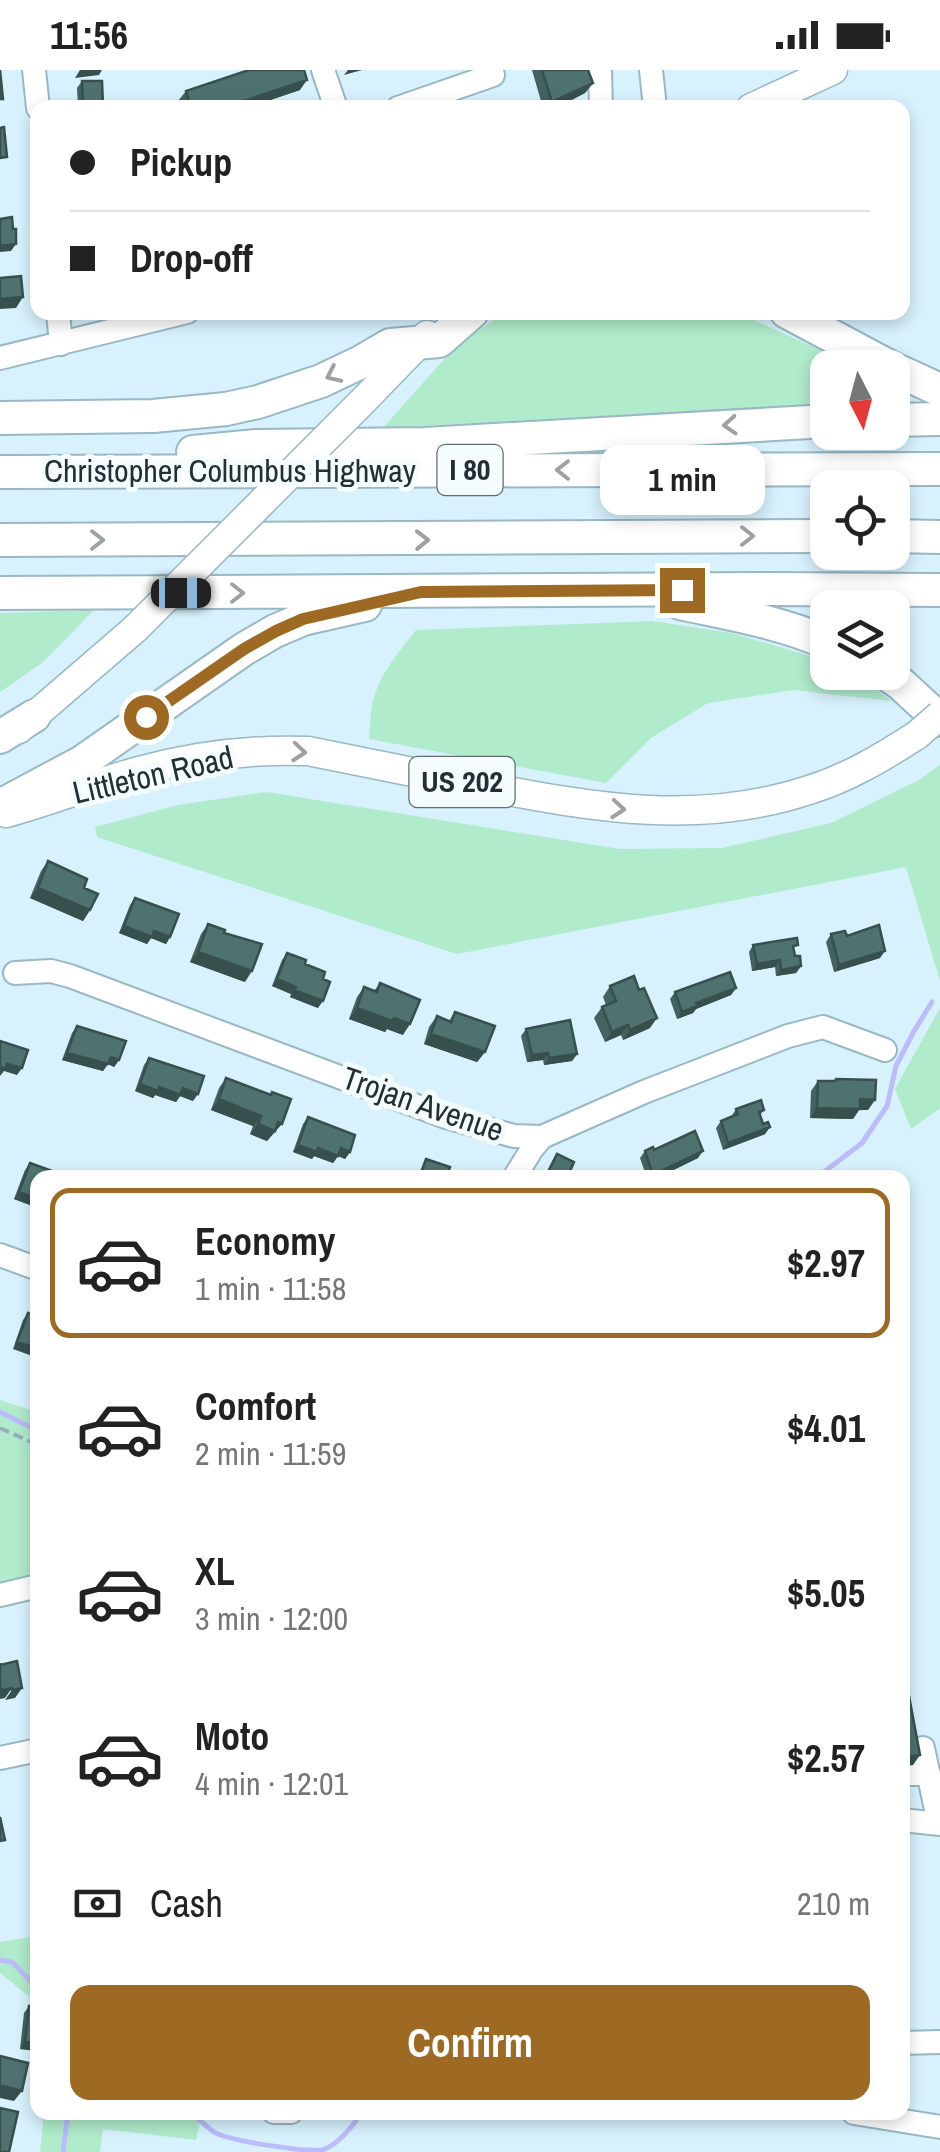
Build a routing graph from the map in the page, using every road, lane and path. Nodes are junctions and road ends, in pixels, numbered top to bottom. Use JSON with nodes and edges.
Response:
{"nodes":[{"id":1,"x":34,"y":70,"type":"edge"},
{"id":2,"x":324,"y":70,"type":"edge"},
{"id":3,"x":600,"y":70,"type":"edge"},
{"id":4,"x":651,"y":70,"type":"edge"},
{"id":5,"x":827,"y":72,"type":"edge"},
{"id":6,"x":493,"y":75,"type":"dead end"},
{"id":7,"x":37,"y":100,"type":"edge"},
{"id":8,"x":333,"y":100,"type":"edge"},
{"id":9,"x":421,"y":100,"type":"edge"},
{"id":10,"x":601,"y":100,"type":"edge"},
{"id":11,"x":653,"y":100,"type":"edge"},
{"id":12,"x":768,"y":100,"type":"edge"},
{"id":13,"x":59,"y":320,"type":"edge"},
{"id":14,"x":156,"y":320,"type":"edge"},
{"id":15,"x":463,"y":320,"type":"edge"},
{"id":16,"x":802,"y":320,"type":"edge"},
{"id":17,"x":435,"y":324,"type":"edge"},
{"id":18,"x":61,"y":344,"type":"junction"},
{"id":19,"x":858,"y":350,"type":"edge"},
{"id":20,"x":0,"y":358,"type":"edge"},
{"id":21,"x":910,"y":376,"type":"edge"},
{"id":22,"x":940,"y":390,"type":"edge"},
{"id":23,"x":0,"y":418,"type":"edge"},
{"id":24,"x":940,"y":419,"type":"edge"},
{"id":25,"x":910,"y":420,"type":"edge"},
{"id":26,"x":810,"y":422,"type":"edge"},
{"id":27,"x":940,"y":469,"type":"edge"},
{"id":28,"x":0,"y":471,"type":"edge"},
{"id":29,"x":810,"y":536,"type":"edge"},
{"id":30,"x":910,"y":536,"type":"edge"},
{"id":31,"x":940,"y":536,"type":"edge"},
{"id":32,"x":0,"y":540,"type":"edge"},
{"id":33,"x":940,"y":590,"type":"edge"},
{"id":34,"x":616,"y":591,"type":"junction"},
{"id":35,"x":421,"y":592,"type":"junction"},
{"id":36,"x":0,"y":595,"type":"edge"},
{"id":37,"x":810,"y":635,"type":"edge"},
{"id":38,"x":905,"y":690,"type":"edge"},
{"id":39,"x":34,"y":716,"type":"junction"},
{"id":40,"x":932,"y":724,"type":"edge"},
{"id":41,"x":0,"y":737,"type":"edge"},
{"id":42,"x":0,"y":745,"type":"edge"},
{"id":43,"x":0,"y":806,"type":"edge"},
{"id":44,"x":0,"y":815,"type":"edge"},
{"id":45,"x":15,"y":974,"type":"dead end"},
{"id":46,"x":884,"y":1050,"type":"dead end"},
{"id":47,"x":542,"y":1138,"type":"junction"},
{"id":48,"x":519,"y":1170,"type":"edge"},
{"id":49,"x":0,"y":1255,"type":"edge"},
{"id":50,"x":30,"y":1267,"type":"edge"},
{"id":51,"x":0,"y":1428,"type":"edge"},
{"id":52,"x":30,"y":1441,"type":"edge"},
{"id":53,"x":30,"y":1588,"type":"edge"},
{"id":54,"x":0,"y":1595,"type":"edge"},
{"id":55,"x":924,"y":1748,"type":"dead end"},
{"id":56,"x":30,"y":1752,"type":"edge"},
{"id":57,"x":0,"y":1758,"type":"edge"},
{"id":58,"x":910,"y":1774,"type":"edge"},
{"id":59,"x":929,"y":1774,"type":"junction"},
{"id":60,"x":910,"y":1821,"type":"edge"},
{"id":61,"x":940,"y":1824,"type":"edge"},
{"id":62,"x":940,"y":2042,"type":"edge"},
{"id":63,"x":910,"y":2044,"type":"edge"},
{"id":64,"x":894,"y":2120,"type":"edge"},
{"id":65,"x":940,"y":2127,"type":"edge"}],
"edges":[{"from":1,"to":7,"type":"street"},
{"from":2,"to":8,"type":"street"},
{"from":3,"to":10,"type":"street"},
{"from":4,"to":11,"type":"street"},
{"from":5,"to":12,"type":"main road"},
{"from":6,"to":9,"type":"street"},
{"from":13,"to":18,"type":"street"},
{"from":14,"to":18,"type":"street"},
{"from":15,"to":17,"type":"highway"},
{"from":16,"to":19,"type":"highway"},
{"from":17,"to":23,"type":"highway","one_way":true},
{"from":17,"to":39,"type":"main road","bridge":true},
{"from":18,"to":20,"type":"street"},
{"from":21,"to":22,"type":"highway"},
{"from":24,"to":25,"type":"highway"},
{"from":26,"to":28,"type":"highway","one_way":true},
{"from":27,"to":28,"type":"highway","name":"Christopher Columbus Highway","number":"I 80","one_way":true},
{"from":32,"to":29,"type":"highway","number":"I 80","one_way":true},
{"from":30,"to":31,"type":"highway"},
{"from":33,"to":34,"type":"highway"},
{"from":34,"to":35,"type":"highway"},
{"from":34,"to":37,"type":"highway"},
{"from":36,"to":35,"type":"highway","one_way":true},
{"from":35,"to":43,"type":"highway"},
{"from":38,"to":40,"type":"highway"},
{"from":39,"to":41,"type":"highway"},
{"from":39,"to":42,"type":"main road"},
{"from":44,"to":40,"type":"main road","name":"Littleton Road","number":"US 202","one_way":true},
{"from":45,"to":47,"type":"street","name":"Trojan Avenue"},
{"from":46,"to":47,"type":"street","name":"Trojan Avenue"},
{"from":47,"to":48,"type":"street"},
{"from":49,"to":50,"type":"street"},
{"from":51,"to":52,"type":"path"},
{"from":53,"to":54,"type":"street"},
{"from":55,"to":59,"type":"street"},
{"from":56,"to":57,"type":"street"},
{"from":58,"to":59,"type":"street"},
{"from":59,"to":61,"type":"street"},
{"from":60,"to":61,"type":"street"},
{"from":62,"to":63,"type":"street"},
{"from":64,"to":65,"type":"street"}]}
